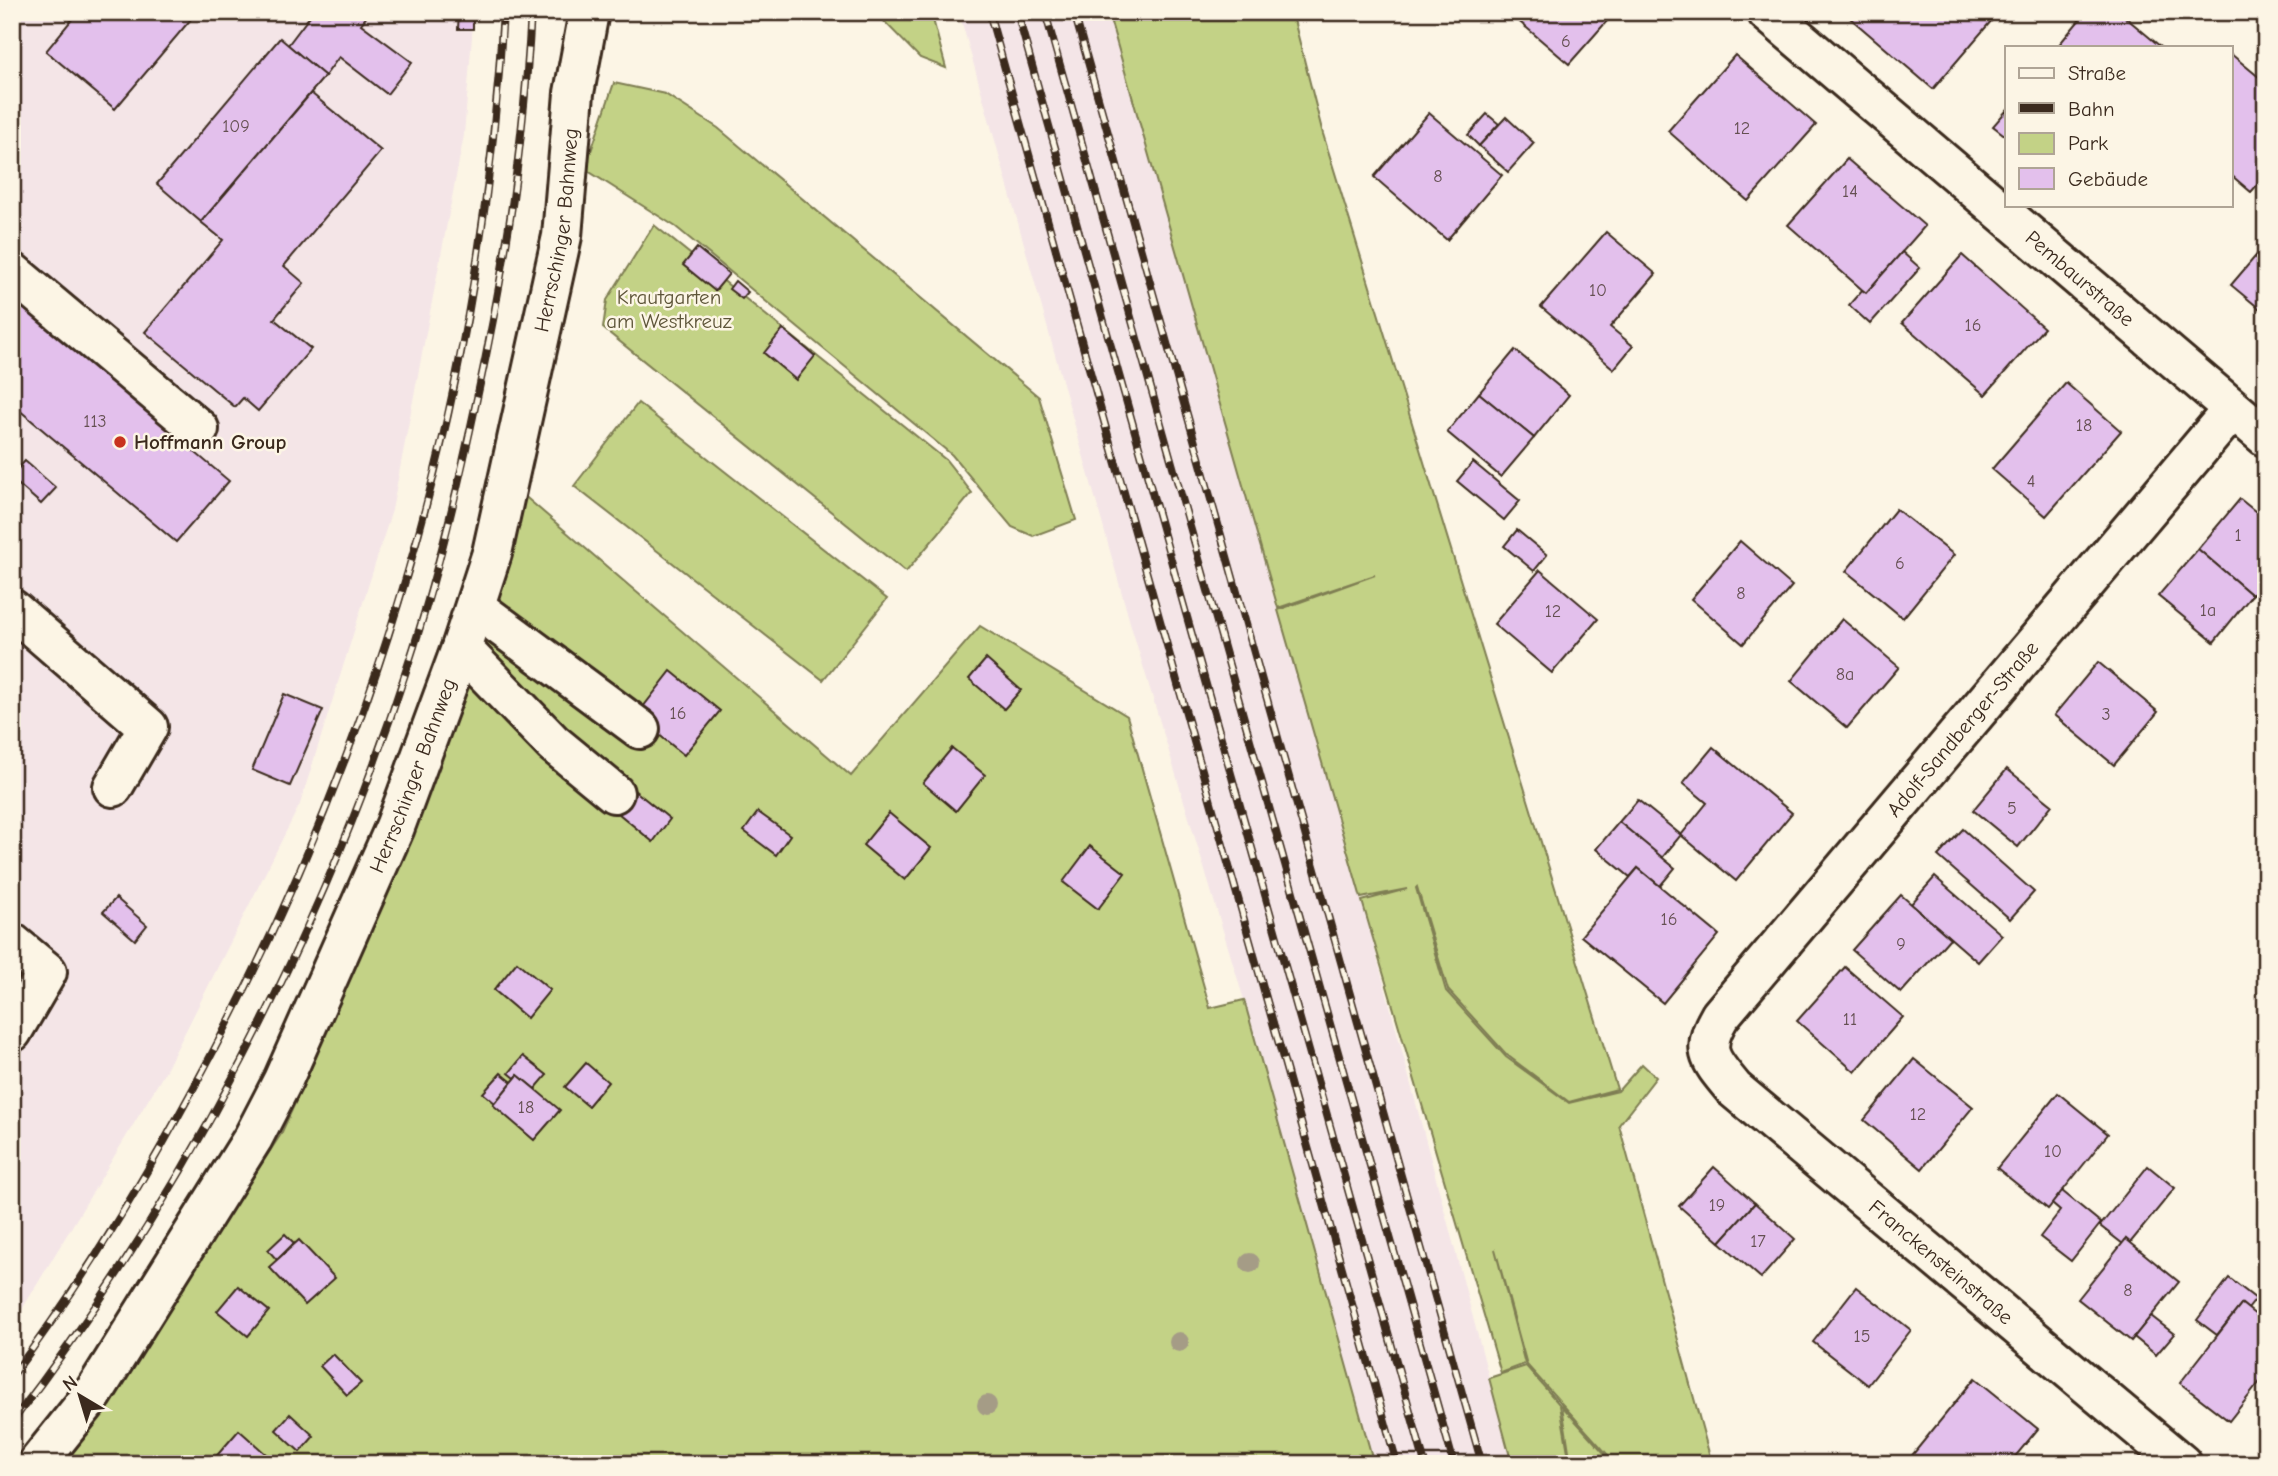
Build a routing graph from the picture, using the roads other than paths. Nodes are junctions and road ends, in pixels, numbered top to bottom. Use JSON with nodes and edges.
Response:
{"nodes":[{"id":1,"x":589,"y":12,"type":"edge"},
{"id":2,"x":1768,"y":12,"type":"edge"},
{"id":3,"x":12,"y":272,"type":"edge"},
{"id":4,"x":2232,"y":410,"type":"junction"},
{"id":5,"x":199,"y":429,"type":"dead end"},
{"id":6,"x":2266,"y":438,"type":"edge"},
{"id":7,"x":475,"y":607,"type":"junction"},
{"id":8,"x":12,"y":609,"type":"edge"},
{"id":9,"x":461,"y":648,"type":"junction"},
{"id":10,"x":640,"y":729,"type":"dead end"},
{"id":11,"x":113,"y":787,"type":"dead end"},
{"id":12,"x":614,"y":793,"type":"dead end"},
{"id":13,"x":12,"y":943,"type":"edge"},
{"id":14,"x":12,"y":1032,"type":"edge"},
{"id":15,"x":1708,"y":1053,"type":"joint"},
{"id":16,"x":37,"y":1464,"type":"edge"},
{"id":17,"x":2182,"y":1464,"type":"edge"}],
"edges":[{"from":1,"to":7,"type":"street","name":"Herrschinger Bahnweg"},
{"from":2,"to":4,"type":"street","name":"Pembaurstraße"},
{"from":3,"to":5,"type":"street"},
{"from":4,"to":6,"type":"street","name":"Pembaurstraße"},
{"from":4,"to":15,"type":"street","name":"Adolf-Sandberger-Straße"},
{"from":7,"to":9,"type":"street","name":"Herrschinger Bahnweg"},
{"from":7,"to":10,"type":"street"},
{"from":8,"to":11,"type":"street"},
{"from":9,"to":12,"type":"street"},
{"from":9,"to":16,"type":"street","name":"Herrschinger Bahnweg"},
{"from":13,"to":14,"type":"street"},
{"from":15,"to":17,"type":"street","name":"Franckensteinstraße"}]}
